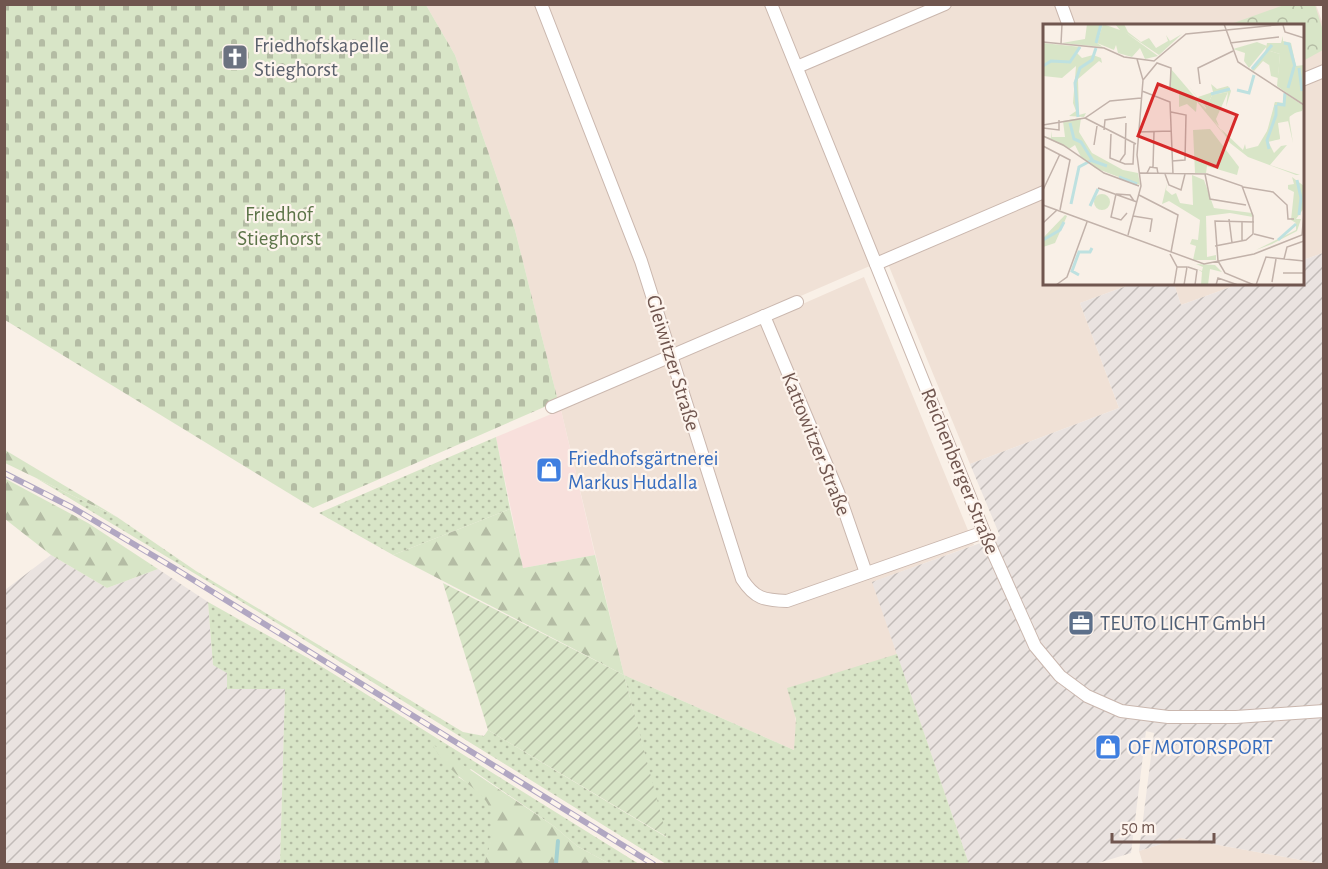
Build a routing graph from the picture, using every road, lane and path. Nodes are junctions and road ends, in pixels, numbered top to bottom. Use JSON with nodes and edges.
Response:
{"nodes":[{"id":1,"x":541,"y":4,"type":"edge"},
{"id":2,"x":771,"y":4,"type":"edge"},
{"id":3,"x":1061,"y":4,"type":"edge"},
{"id":4,"x":940,"y":5,"type":"edge"},
{"id":5,"x":1068,"y":24,"type":"edge"},
{"id":6,"x":797,"y":67,"type":"junction"},
{"id":7,"x":1323,"y":71,"type":"edge"},
{"id":8,"x":1304,"y":79,"type":"edge"},
{"id":9,"x":1043,"y":192,"type":"edge"},
{"id":10,"x":876,"y":264,"type":"junction"},
{"id":11,"x":797,"y":302,"type":"dead end"},
{"id":12,"x":764,"y":316,"type":"junction"},
{"id":13,"x":670,"y":358,"type":"junction"},
{"id":14,"x":552,"y":407,"type":"dead end"},
{"id":15,"x":984,"y":532,"type":"junction"},
{"id":16,"x":866,"y":573,"type":"junction"},
{"id":17,"x":1323,"y":711,"type":"edge"}],
"edges":[{"from":1,"to":13,"type":"street","name":"Gleiwitzer Straße"},
{"from":2,"to":6,"type":"street","name":"Reichenberger Straße"},
{"from":3,"to":5,"type":"street"},
{"from":4,"to":6,"type":"street"},
{"from":6,"to":10,"type":"street","name":"Reichenberger Straße"},
{"from":7,"to":8,"type":"street"},
{"from":9,"to":10,"type":"street"},
{"from":10,"to":15,"type":"street","name":"Reichenberger Straße"},
{"from":11,"to":12,"type":"street"},
{"from":12,"to":13,"type":"street"},
{"from":12,"to":16,"type":"street","name":"Kattowitzer Straße"},
{"from":13,"to":14,"type":"street"},
{"from":13,"to":16,"type":"street","name":"Gleiwitzer Straße"},
{"from":15,"to":16,"type":"street","name":"Gleiwitzer Straße"},
{"from":15,"to":17,"type":"street","name":"Reichenberger Straße"}]}
